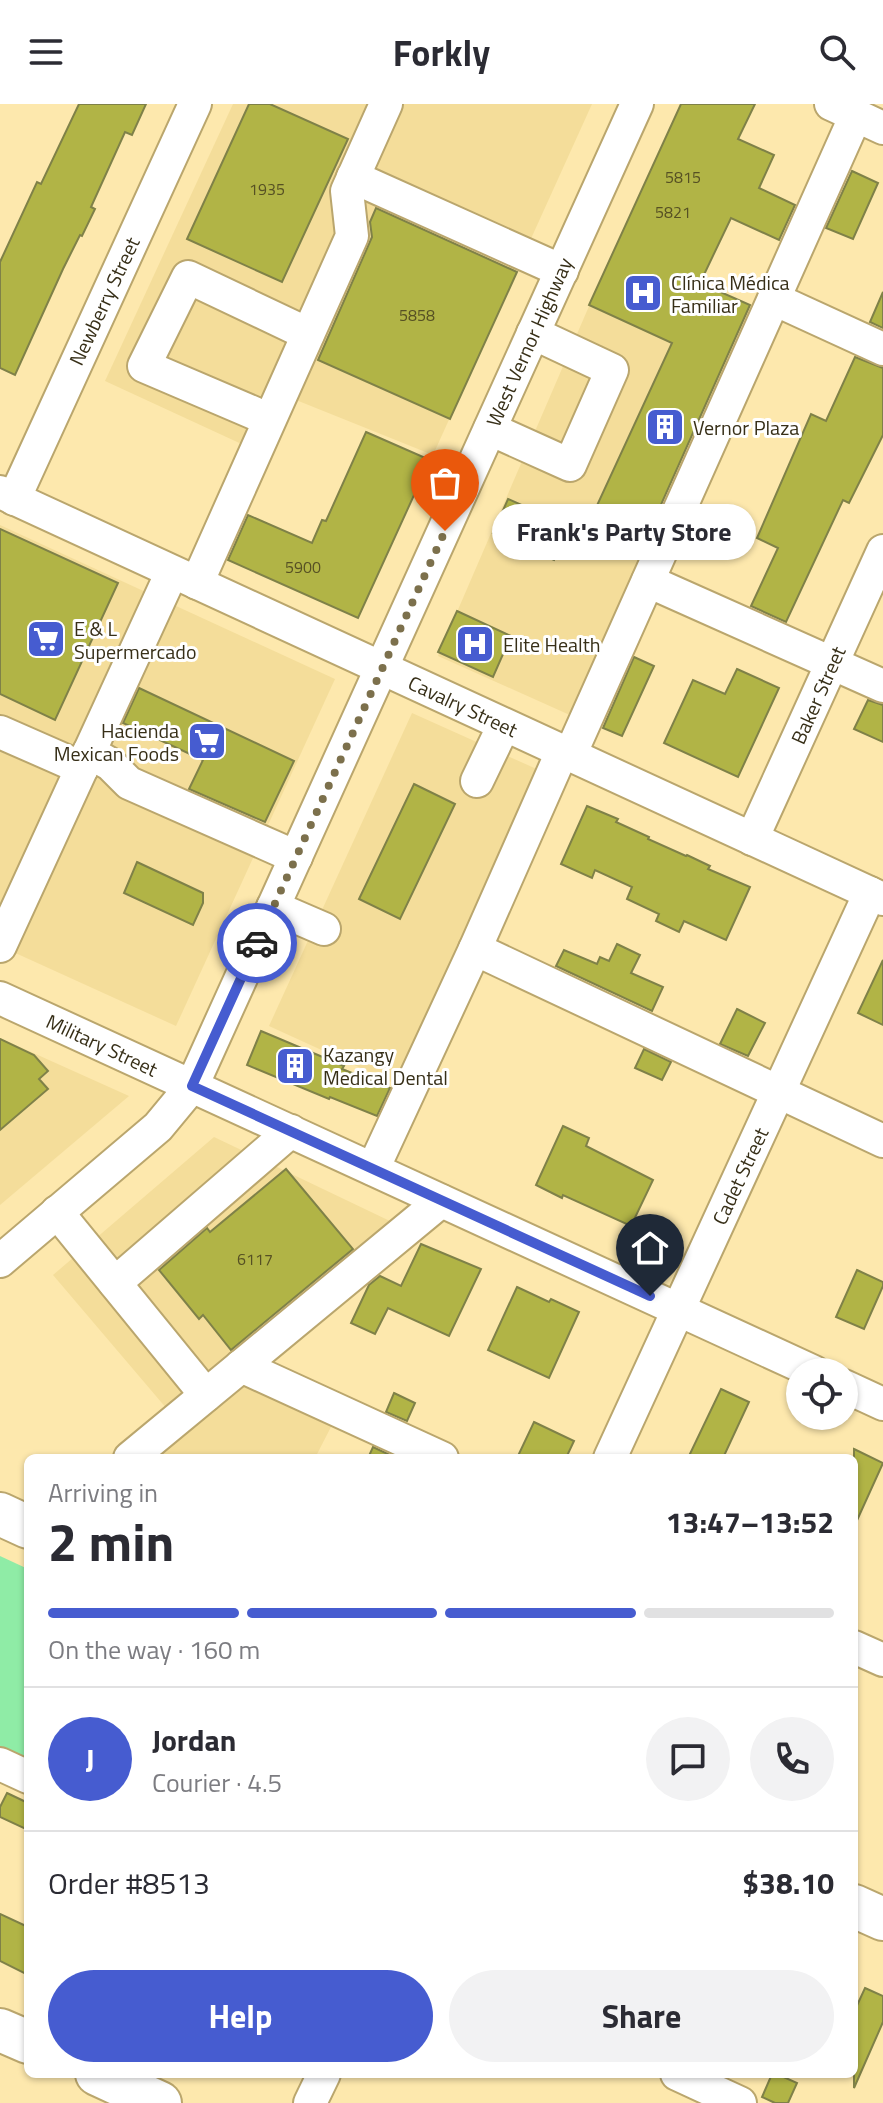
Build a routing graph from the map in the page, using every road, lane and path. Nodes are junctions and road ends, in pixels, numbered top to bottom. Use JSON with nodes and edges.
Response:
{"nodes":[{"id":1,"x":195,"y":104,"type":"edge"},
{"id":2,"x":386,"y":104,"type":"edge"},
{"id":3,"x":637,"y":104,"type":"edge"},
{"id":4,"x":850,"y":112,"type":"edge"},
{"id":5,"x":353,"y":177,"type":"junction"},
{"id":6,"x":562,"y":271,"type":"junction"},
{"id":7,"x":774,"y":299,"type":"junction"},
{"id":8,"x":533,"y":333,"type":"junction"},
{"id":9,"x":308,"y":334,"type":"junction"},
{"id":10,"x":883,"y":349,"type":"edge"},
{"id":11,"x":254,"y":413,"type":"dead end"},
{"id":12,"x":490,"y":429,"type":"junction"},
{"id":13,"x":7,"y":496,"type":"edge"},
{"id":14,"x":883,"y":551,"type":"edge"},
{"id":15,"x":184,"y":578,"type":"junction"},
{"id":16,"x":648,"y":581,"type":"junction"},
{"id":17,"x":832,"y":662,"type":"junction"},
{"id":18,"x":382,"y":669,"type":"junction"},
{"id":19,"x":883,"y":686,"type":"edge"},
{"id":20,"x":504,"y":725,"type":"junction"},
{"id":21,"x":0,"y":732,"type":"edge"},
{"id":22,"x":566,"y":754,"type":"junction"},
{"id":23,"x":86,"y":760,"type":"junction"},
{"id":24,"x":477,"y":781,"type":"dead end"},
{"id":25,"x":752,"y":839,"type":"junction"},
{"id":26,"x":296,"y":857,"type":"junction"},
{"id":27,"x":876,"y":896,"type":"edge"},
{"id":28,"x":273,"y":907,"type":"junction"},
{"id":29,"x":324,"y":929,"type":"dead end"},
{"id":30,"x":0,"y":946,"type":"edge"},
{"id":31,"x":475,"y":949,"type":"junction"},
{"id":32,"x":0,"y":998,"type":"edge"},
{"id":33,"x":192,"y":1086,"type":"junction"},
{"id":34,"x":778,"y":1093,"type":"junction"},
{"id":35,"x":291,"y":1131,"type":"junction"},
{"id":36,"x":883,"y":1141,"type":"edge"},
{"id":37,"x":373,"y":1169,"type":"junction"},
{"id":38,"x":441,"y":1201,"type":"junction"},
{"id":39,"x":57,"y":1212,"type":"junction"},
{"id":40,"x":0,"y":1261,"type":"edge"},
{"id":41,"x":115,"y":1283,"type":"junction"},
{"id":42,"x":678,"y":1309,"type":"junction"},
{"id":43,"x":786,"y":1359,"type":"edge"},
{"id":44,"x":241,"y":1366,"type":"junction"},
{"id":45,"x":858,"y":1392,"type":"edge"},
{"id":46,"x":206,"y":1395,"type":"junction"},
{"id":47,"x":883,"y":1404,"type":"edge"},
{"id":48,"x":135,"y":1454,"type":"edge"},
{"id":49,"x":433,"y":1454,"type":"edge"},
{"id":50,"x":612,"y":1454,"type":"edge"},
{"id":51,"x":0,"y":1514,"type":"edge"},
{"id":52,"x":24,"y":1525,"type":"edge"},
{"id":53,"x":858,"y":1649,"type":"edge"},
{"id":54,"x":883,"y":1660,"type":"edge"},
{"id":55,"x":0,"y":1764,"type":"edge"},
{"id":56,"x":24,"y":1775,"type":"edge"},
{"id":57,"x":858,"y":1908,"type":"edge"},
{"id":58,"x":883,"y":1919,"type":"edge"},
{"id":59,"x":0,"y":2030,"type":"edge"},
{"id":60,"x":24,"y":2040,"type":"edge"},
{"id":61,"x":106,"y":2078,"type":"edge"},
{"id":62,"x":322,"y":2078,"type":"edge"},
{"id":63,"x":686,"y":2078,"type":"edge"},
{"id":64,"x":160,"y":2103,"type":"edge"},
{"id":65,"x":310,"y":2103,"type":"edge"},
{"id":66,"x":740,"y":2103,"type":"edge"}],
"edges":[{"from":1,"to":13,"type":"street","name":"Newberry Street"},
{"from":2,"to":5,"type":"street"},
{"from":3,"to":6,"type":"street","name":"West Vernor Highway"},
{"from":4,"to":7,"type":"street"},
{"from":5,"to":6,"type":"street"},
{"from":5,"to":9,"type":"street"},
{"from":6,"to":8,"type":"street","name":"West Vernor Highway"},
{"from":7,"to":10,"type":"street"},
{"from":7,"to":16,"type":"street"},
{"from":8,"to":12,"type":"street","name":"West Vernor Highway"},
{"from":8,"to":12,"type":"street"},
{"from":9,"to":11,"type":"street"},
{"from":9,"to":15,"type":"street"},
{"from":12,"to":18,"type":"street","name":"West Vernor Highway"},
{"from":13,"to":15,"type":"street","name":"Cavalry Street"},
{"from":14,"to":17,"type":"street","name":"Baker Street"},
{"from":15,"to":18,"type":"street","name":"Cavalry Street"},
{"from":15,"to":23,"type":"street"},
{"from":16,"to":17,"type":"street"},
{"from":16,"to":22,"type":"street"},
{"from":17,"to":19,"type":"street"},
{"from":17,"to":25,"type":"street","name":"Baker Street"},
{"from":18,"to":20,"type":"street","name":"Cavalry Street"},
{"from":18,"to":26,"type":"street","name":"West Vernor Highway"},
{"from":20,"to":22,"type":"street","name":"Cavalry Street"},
{"from":20,"to":24,"type":"street"},
{"from":21,"to":23,"type":"street"},
{"from":22,"to":25,"type":"street","name":"Cavalry Street"},
{"from":22,"to":31,"type":"street"},
{"from":23,"to":26,"type":"street"},
{"from":23,"to":30,"type":"street"},
{"from":25,"to":27,"type":"street","name":"Cavalry Street"},
{"from":26,"to":28,"type":"street","name":"West Vernor Highway"},
{"from":27,"to":34,"type":"street","name":"Cadet Street"},
{"from":28,"to":29,"type":"street"},
{"from":28,"to":33,"type":"street","name":"West Vernor Highway"},
{"from":31,"to":34,"type":"street"},
{"from":31,"to":37,"type":"street"},
{"from":32,"to":33,"type":"street","name":"Military Street"},
{"from":33,"to":35,"type":"street","name":"Military Street"},
{"from":33,"to":39,"type":"street","name":"West Vernor Highway"},
{"from":34,"to":36,"type":"street"},
{"from":34,"to":42,"type":"street","name":"Cadet Street"},
{"from":35,"to":37,"type":"street","name":"Military Street"},
{"from":35,"to":41,"type":"street"},
{"from":37,"to":38,"type":"street","name":"Military Street"},
{"from":38,"to":42,"type":"street","name":"Military Street"},
{"from":38,"to":44,"type":"street"},
{"from":39,"to":40,"type":"street","name":"West Vernor Highway"},
{"from":39,"to":41,"type":"street"},
{"from":41,"to":46,"type":"street"},
{"from":42,"to":43,"type":"street","name":"Military Street"},
{"from":42,"to":50,"type":"street","name":"Cadet Street"},
{"from":44,"to":46,"type":"street"},
{"from":44,"to":49,"type":"street"},
{"from":45,"to":47,"type":"street"},
{"from":46,"to":48,"type":"street"},
{"from":51,"to":52,"type":"main road"},
{"from":53,"to":54,"type":"street"},
{"from":55,"to":56,"type":"street"},
{"from":57,"to":58,"type":"main road"},
{"from":59,"to":60,"type":"main road"},
{"from":61,"to":64,"type":"main road"},
{"from":62,"to":65,"type":"street"},
{"from":63,"to":66,"type":"street"}]}
